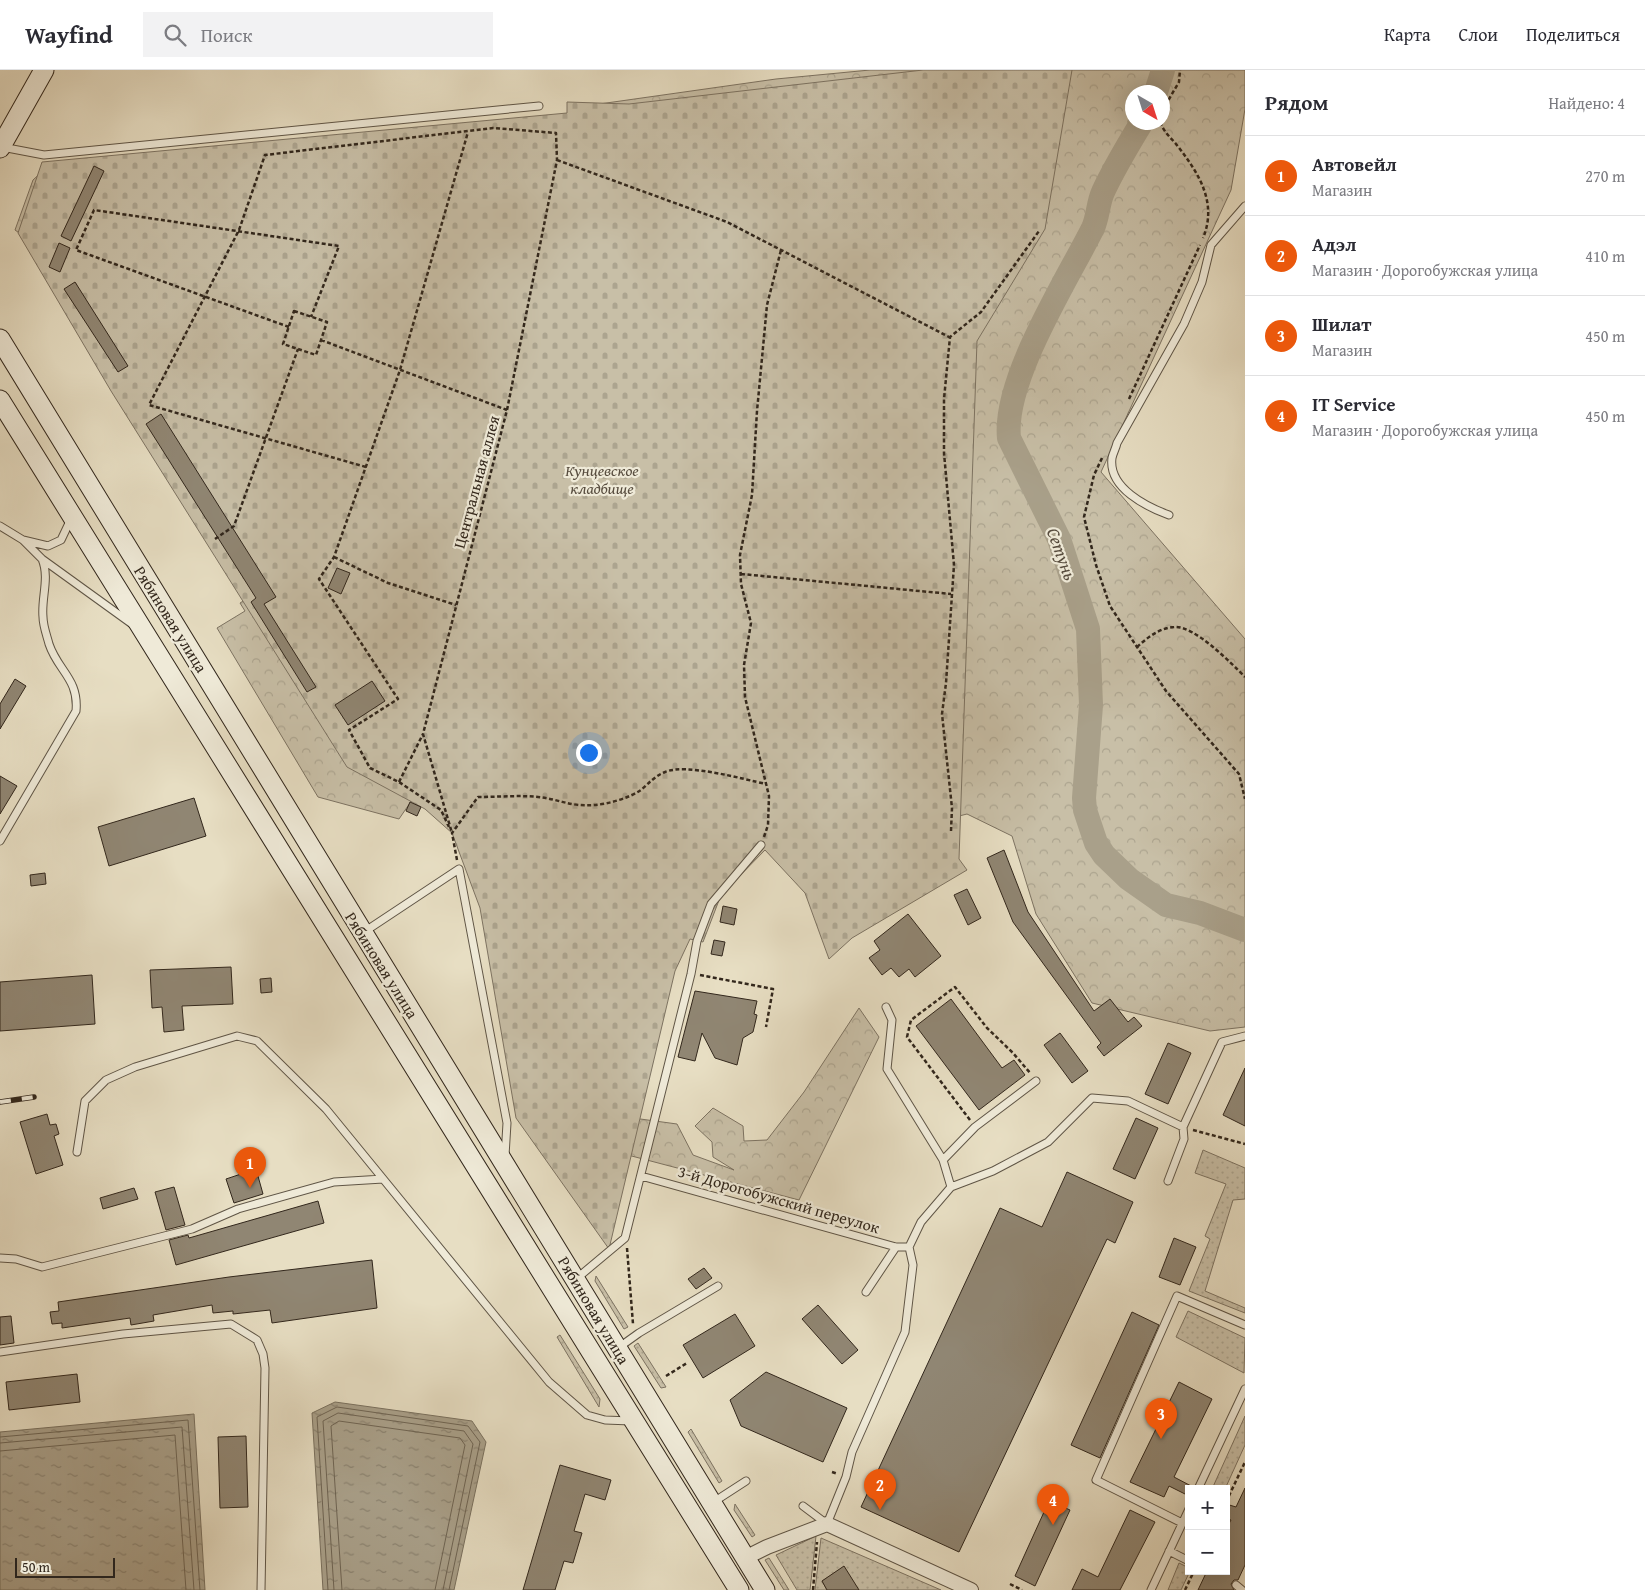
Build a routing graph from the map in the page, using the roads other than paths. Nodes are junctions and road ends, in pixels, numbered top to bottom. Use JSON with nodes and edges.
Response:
{"nodes":[{"id":1,"x":44,"y":70,"type":"edge"},
{"id":2,"x":539,"y":106,"type":"dead end"},
{"id":3,"x":0,"y":147,"type":"edge"},
{"id":4,"x":1245,"y":206,"type":"edge"},
{"id":5,"x":0,"y":324,"type":"edge"},
{"id":6,"x":0,"y":339,"type":"edge"},
{"id":7,"x":14,"y":362,"type":"junction"},
{"id":8,"x":0,"y":400,"type":"edge"},
{"id":9,"x":1169,"y":515,"type":"dead end"},
{"id":10,"x":71,"y":516,"type":"junction"},
{"id":11,"x":0,"y":526,"type":"edge"},
{"id":12,"x":23,"y":540,"type":"junction"},
{"id":13,"x":42,"y":559,"type":"junction"},
{"id":14,"x":144,"y":634,"type":"junction"},
{"id":15,"x":0,"y":841,"type":"edge"},
{"id":16,"x":761,"y":845,"type":"road end"},
{"id":17,"x":362,"y":933,"type":"junction"},
{"id":18,"x":886,"y":1007,"type":"dead end"},
{"id":19,"x":1245,"y":1036,"type":"edge"},
{"id":20,"x":1036,"y":1081,"type":"road end"},
{"id":21,"x":1183,"y":1127,"type":"junction"},
{"id":22,"x":77,"y":1152,"type":"dead end"},
{"id":23,"x":943,"y":1160,"type":"junction"},
{"id":24,"x":505,"y":1165,"type":"junction"},
{"id":25,"x":642,"y":1176,"type":"junction"},
{"id":26,"x":383,"y":1179,"type":"junction"},
{"id":27,"x":1168,"y":1181,"type":"dead end"},
{"id":28,"x":951,"y":1187,"type":"junction"},
{"id":29,"x":896,"y":1247,"type":"junction"},
{"id":30,"x":909,"y":1247,"type":"junction"},
{"id":31,"x":0,"y":1258,"type":"edge"},
{"id":32,"x":576,"y":1279,"type":"junction"},
{"id":33,"x":718,"y":1286,"type":"dead end"},
{"id":34,"x":866,"y":1292,"type":"dead end"},
{"id":35,"x":1245,"y":1325,"type":"edge"},
{"id":36,"x":618,"y":1348,"type":"junction"},
{"id":37,"x":0,"y":1352,"type":"edge"},
{"id":38,"x":1245,"y":1388,"type":"edge"},
{"id":39,"x":634,"y":1421,"type":"junction"},
{"id":40,"x":746,"y":1481,"type":"dead end"},
{"id":41,"x":1200,"y":1485,"type":"edge"},
{"id":42,"x":712,"y":1503,"type":"junction"},
{"id":43,"x":803,"y":1506,"type":"dead end"},
{"id":44,"x":1185,"y":1517,"type":"edge"},
{"id":45,"x":1182,"y":1523,"type":"junction"},
{"id":46,"x":822,"y":1527,"type":"junction"},
{"id":47,"x":1169,"y":1551,"type":"junction"},
{"id":48,"x":746,"y":1558,"type":"junction"},
{"id":49,"x":1185,"y":1559,"type":"edge"},
{"id":50,"x":261,"y":1590,"type":"edge"},
{"id":51,"x":739,"y":1590,"type":"edge"},
{"id":52,"x":765,"y":1590,"type":"edge"},
{"id":53,"x":970,"y":1590,"type":"edge"},
{"id":54,"x":1152,"y":1590,"type":"edge"}],
"edges":[{"from":1,"to":3,"type":"main road"},
{"from":2,"to":3,"type":"lane"},
{"from":4,"to":9,"type":"lane"},
{"from":5,"to":7,"type":"main road"},
{"from":6,"to":7,"type":"main road","name":"Рябиновая улица"},
{"from":7,"to":17,"type":"main road","name":"Рябиновая улица"},
{"from":8,"to":10,"type":"main road","name":"Рябиновая улица"},
{"from":10,"to":12,"type":"lane"},
{"from":10,"to":14,"type":"main road","name":"Рябиновая улица"},
{"from":11,"to":12,"type":"lane"},
{"from":12,"to":13,"type":"lane"},
{"from":13,"to":14,"type":"lane"},
{"from":13,"to":15,"type":"lane"},
{"from":14,"to":39,"type":"main road","name":"Рябиновая улица"},
{"from":16,"to":25,"type":"lane"},
{"from":17,"to":24,"type":"main road","name":"Рябиновая улица"},
{"from":17,"to":24,"type":"lane"},
{"from":18,"to":23,"type":"lane"},
{"from":19,"to":21,"type":"lane"},
{"from":20,"to":23,"type":"lane"},
{"from":21,"to":27,"type":"lane"},
{"from":21,"to":28,"type":"lane"},
{"from":22,"to":26,"type":"lane"},
{"from":23,"to":28,"type":"lane"},
{"from":24,"to":32,"type":"main road","name":"Рябиновая улица"},
{"from":25,"to":29,"type":"lane","name":"3-й Дорогобужский переулок"},
{"from":25,"to":32,"type":"lane"},
{"from":26,"to":31,"type":"lane"},
{"from":26,"to":39,"type":"lane"},
{"from":28,"to":30,"type":"lane"},
{"from":29,"to":30,"type":"lane","name":"3-й Дорогобужский переулок"},
{"from":29,"to":34,"type":"lane"},
{"from":30,"to":46,"type":"lane"},
{"from":32,"to":36,"type":"main road","name":"Рябиновая улица"},
{"from":33,"to":36,"type":"lane"},
{"from":35,"to":45,"type":"lane"},
{"from":36,"to":42,"type":"main road","name":"Рябиновая улица"},
{"from":37,"to":50,"type":"lane"},
{"from":38,"to":41,"type":"lane"},
{"from":39,"to":51,"type":"main road","name":"Рябиновая улица"},
{"from":40,"to":42,"type":"lane"},
{"from":42,"to":48,"type":"main road","name":"Рябиновая улица"},
{"from":43,"to":46,"type":"lane"},
{"from":44,"to":45,"type":"lane"},
{"from":45,"to":47,"type":"lane"},
{"from":46,"to":48,"type":"street"},
{"from":46,"to":53,"type":"street"},
{"from":47,"to":49,"type":"lane"},
{"from":47,"to":54,"type":"lane"},
{"from":48,"to":52,"type":"main road","name":"Рябиновая улица"}]}
